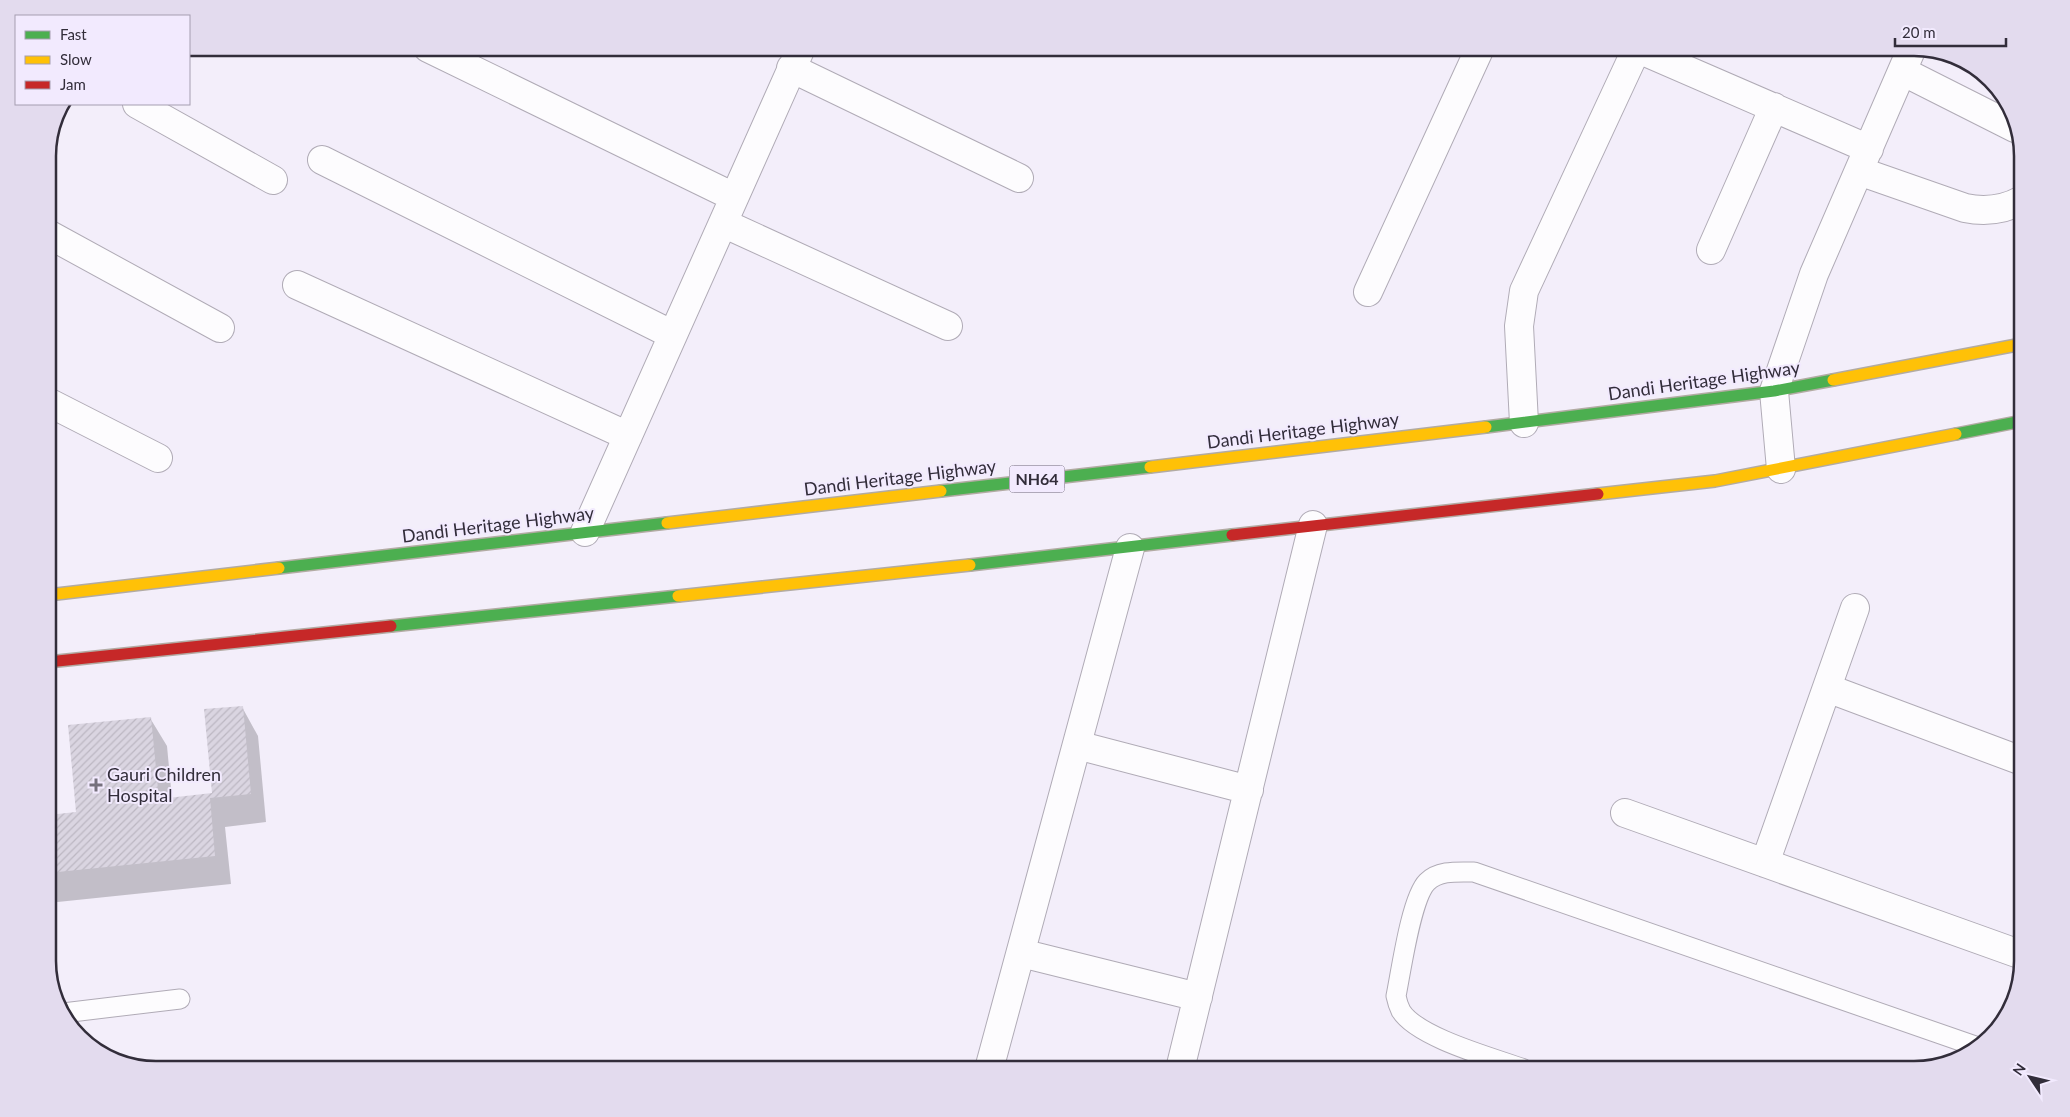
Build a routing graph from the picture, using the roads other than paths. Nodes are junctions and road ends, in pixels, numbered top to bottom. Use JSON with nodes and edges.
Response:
{"nodes":[{"id":1,"x":444,"y":56,"type":"edge"},
{"id":2,"x":1476,"y":56,"type":"edge"},
{"id":3,"x":1633,"y":56,"type":"edge"},
{"id":4,"x":1656,"y":56,"type":"edge"},
{"id":5,"x":796,"y":58,"type":"edge"},
{"id":6,"x":1907,"y":59,"type":"edge"},
{"id":7,"x":139,"y":105,"type":"edge"},
{"id":8,"x":1774,"y":107,"type":"junction"},
{"id":9,"x":2008,"y":123,"type":"edge"},
{"id":10,"x":322,"y":160,"type":"dead end"},
{"id":11,"x":1864,"y":160,"type":"junction"},
{"id":12,"x":1019,"y":178,"type":"dead end"},
{"id":13,"x":273,"y":180,"type":"dead end"},
{"id":14,"x":734,"y":197,"type":"junction"},
{"id":15,"x":2014,"y":205,"type":"edge"},
{"id":16,"x":723,"y":223,"type":"junction"},
{"id":17,"x":56,"y":238,"type":"edge"},
{"id":18,"x":1711,"y":250,"type":"dead end"},
{"id":19,"x":297,"y":286,"type":"dead end"},
{"id":20,"x":1368,"y":292,"type":"dead end"},
{"id":21,"x":948,"y":326,"type":"dead end"},
{"id":22,"x":220,"y":328,"type":"dead end"},
{"id":23,"x":673,"y":335,"type":"junction"},
{"id":24,"x":2014,"y":346,"type":"edge"},
{"id":25,"x":1774,"y":391,"type":"junction"},
{"id":26,"x":56,"y":406,"type":"edge"},
{"id":27,"x":1524,"y":422,"type":"junction"},
{"id":28,"x":2014,"y":423,"type":"edge"},
{"id":29,"x":628,"y":436,"type":"junction"},
{"id":30,"x":158,"y":458,"type":"dead end"},
{"id":31,"x":1781,"y":469,"type":"junction"},
{"id":32,"x":1313,"y":525,"type":"junction"},
{"id":33,"x":586,"y":532,"type":"junction"},
{"id":34,"x":1130,"y":548,"type":"junction"},
{"id":35,"x":56,"y":594,"type":"edge"},
{"id":36,"x":1855,"y":608,"type":"dead end"},
{"id":37,"x":56,"y":661,"type":"edge"},
{"id":38,"x":1827,"y":688,"type":"junction"},
{"id":39,"x":1077,"y":745,"type":"junction"},
{"id":40,"x":2014,"y":758,"type":"edge"},
{"id":41,"x":1248,"y":790,"type":"junction"},
{"id":42,"x":1625,"y":813,"type":"dead end"},
{"id":43,"x":1765,"y":863,"type":"junction"},
{"id":44,"x":2014,"y":952,"type":"edge"},
{"id":45,"x":1021,"y":953,"type":"junction"},
{"id":46,"x":1198,"y":997,"type":"junction"},
{"id":47,"x":180,"y":999,"type":"dead end"},
{"id":48,"x":71,"y":1012,"type":"edge"},
{"id":49,"x":1970,"y":1043,"type":"edge"},
{"id":50,"x":991,"y":1061,"type":"edge"},
{"id":51,"x":1182,"y":1061,"type":"edge"},
{"id":52,"x":1500,"y":1061,"type":"edge"}],
"edges":[{"from":1,"to":14,"type":"street"},
{"from":2,"to":20,"type":"street"},
{"from":3,"to":27,"type":"street"},
{"from":4,"to":8,"type":"street"},
{"from":5,"to":12,"type":"street"},
{"from":5,"to":14,"type":"street"},
{"from":6,"to":9,"type":"street"},
{"from":6,"to":11,"type":"street"},
{"from":7,"to":13,"type":"street"},
{"from":8,"to":11,"type":"street"},
{"from":8,"to":18,"type":"street"},
{"from":10,"to":23,"type":"street"},
{"from":11,"to":15,"type":"street"},
{"from":11,"to":25,"type":"street"},
{"from":14,"to":16,"type":"street"},
{"from":16,"to":21,"type":"street"},
{"from":16,"to":23,"type":"street"},
{"from":17,"to":22,"type":"street"},
{"from":19,"to":29,"type":"street"},
{"from":23,"to":29,"type":"street"},
{"from":24,"to":25,"type":"main road","name":"Dandi Heritage Highway","number":"NH64"},
{"from":25,"to":27,"type":"main road","name":"Dandi Heritage Highway","number":"NH64"},
{"from":25,"to":31,"type":"street"},
{"from":26,"to":30,"type":"street"},
{"from":27,"to":33,"type":"main road","name":"Dandi Heritage Highway","number":"NH64"},
{"from":28,"to":31,"type":"main road"},
{"from":29,"to":33,"type":"street"},
{"from":31,"to":32,"type":"main road"},
{"from":32,"to":34,"type":"main road"},
{"from":32,"to":41,"type":"street"},
{"from":33,"to":35,"type":"main road","name":"Dandi Heritage Highway","number":"NH64"},
{"from":34,"to":37,"type":"main road"},
{"from":34,"to":39,"type":"street"},
{"from":36,"to":38,"type":"street"},
{"from":38,"to":40,"type":"street"},
{"from":38,"to":43,"type":"street"},
{"from":39,"to":41,"type":"street"},
{"from":39,"to":45,"type":"street"},
{"from":41,"to":46,"type":"street"},
{"from":42,"to":43,"type":"street"},
{"from":43,"to":44,"type":"street"},
{"from":45,"to":46,"type":"street"},
{"from":45,"to":50,"type":"street"},
{"from":46,"to":51,"type":"street"},
{"from":47,"to":48,"type":"lane"},
{"from":49,"to":52,"type":"lane"}]}
